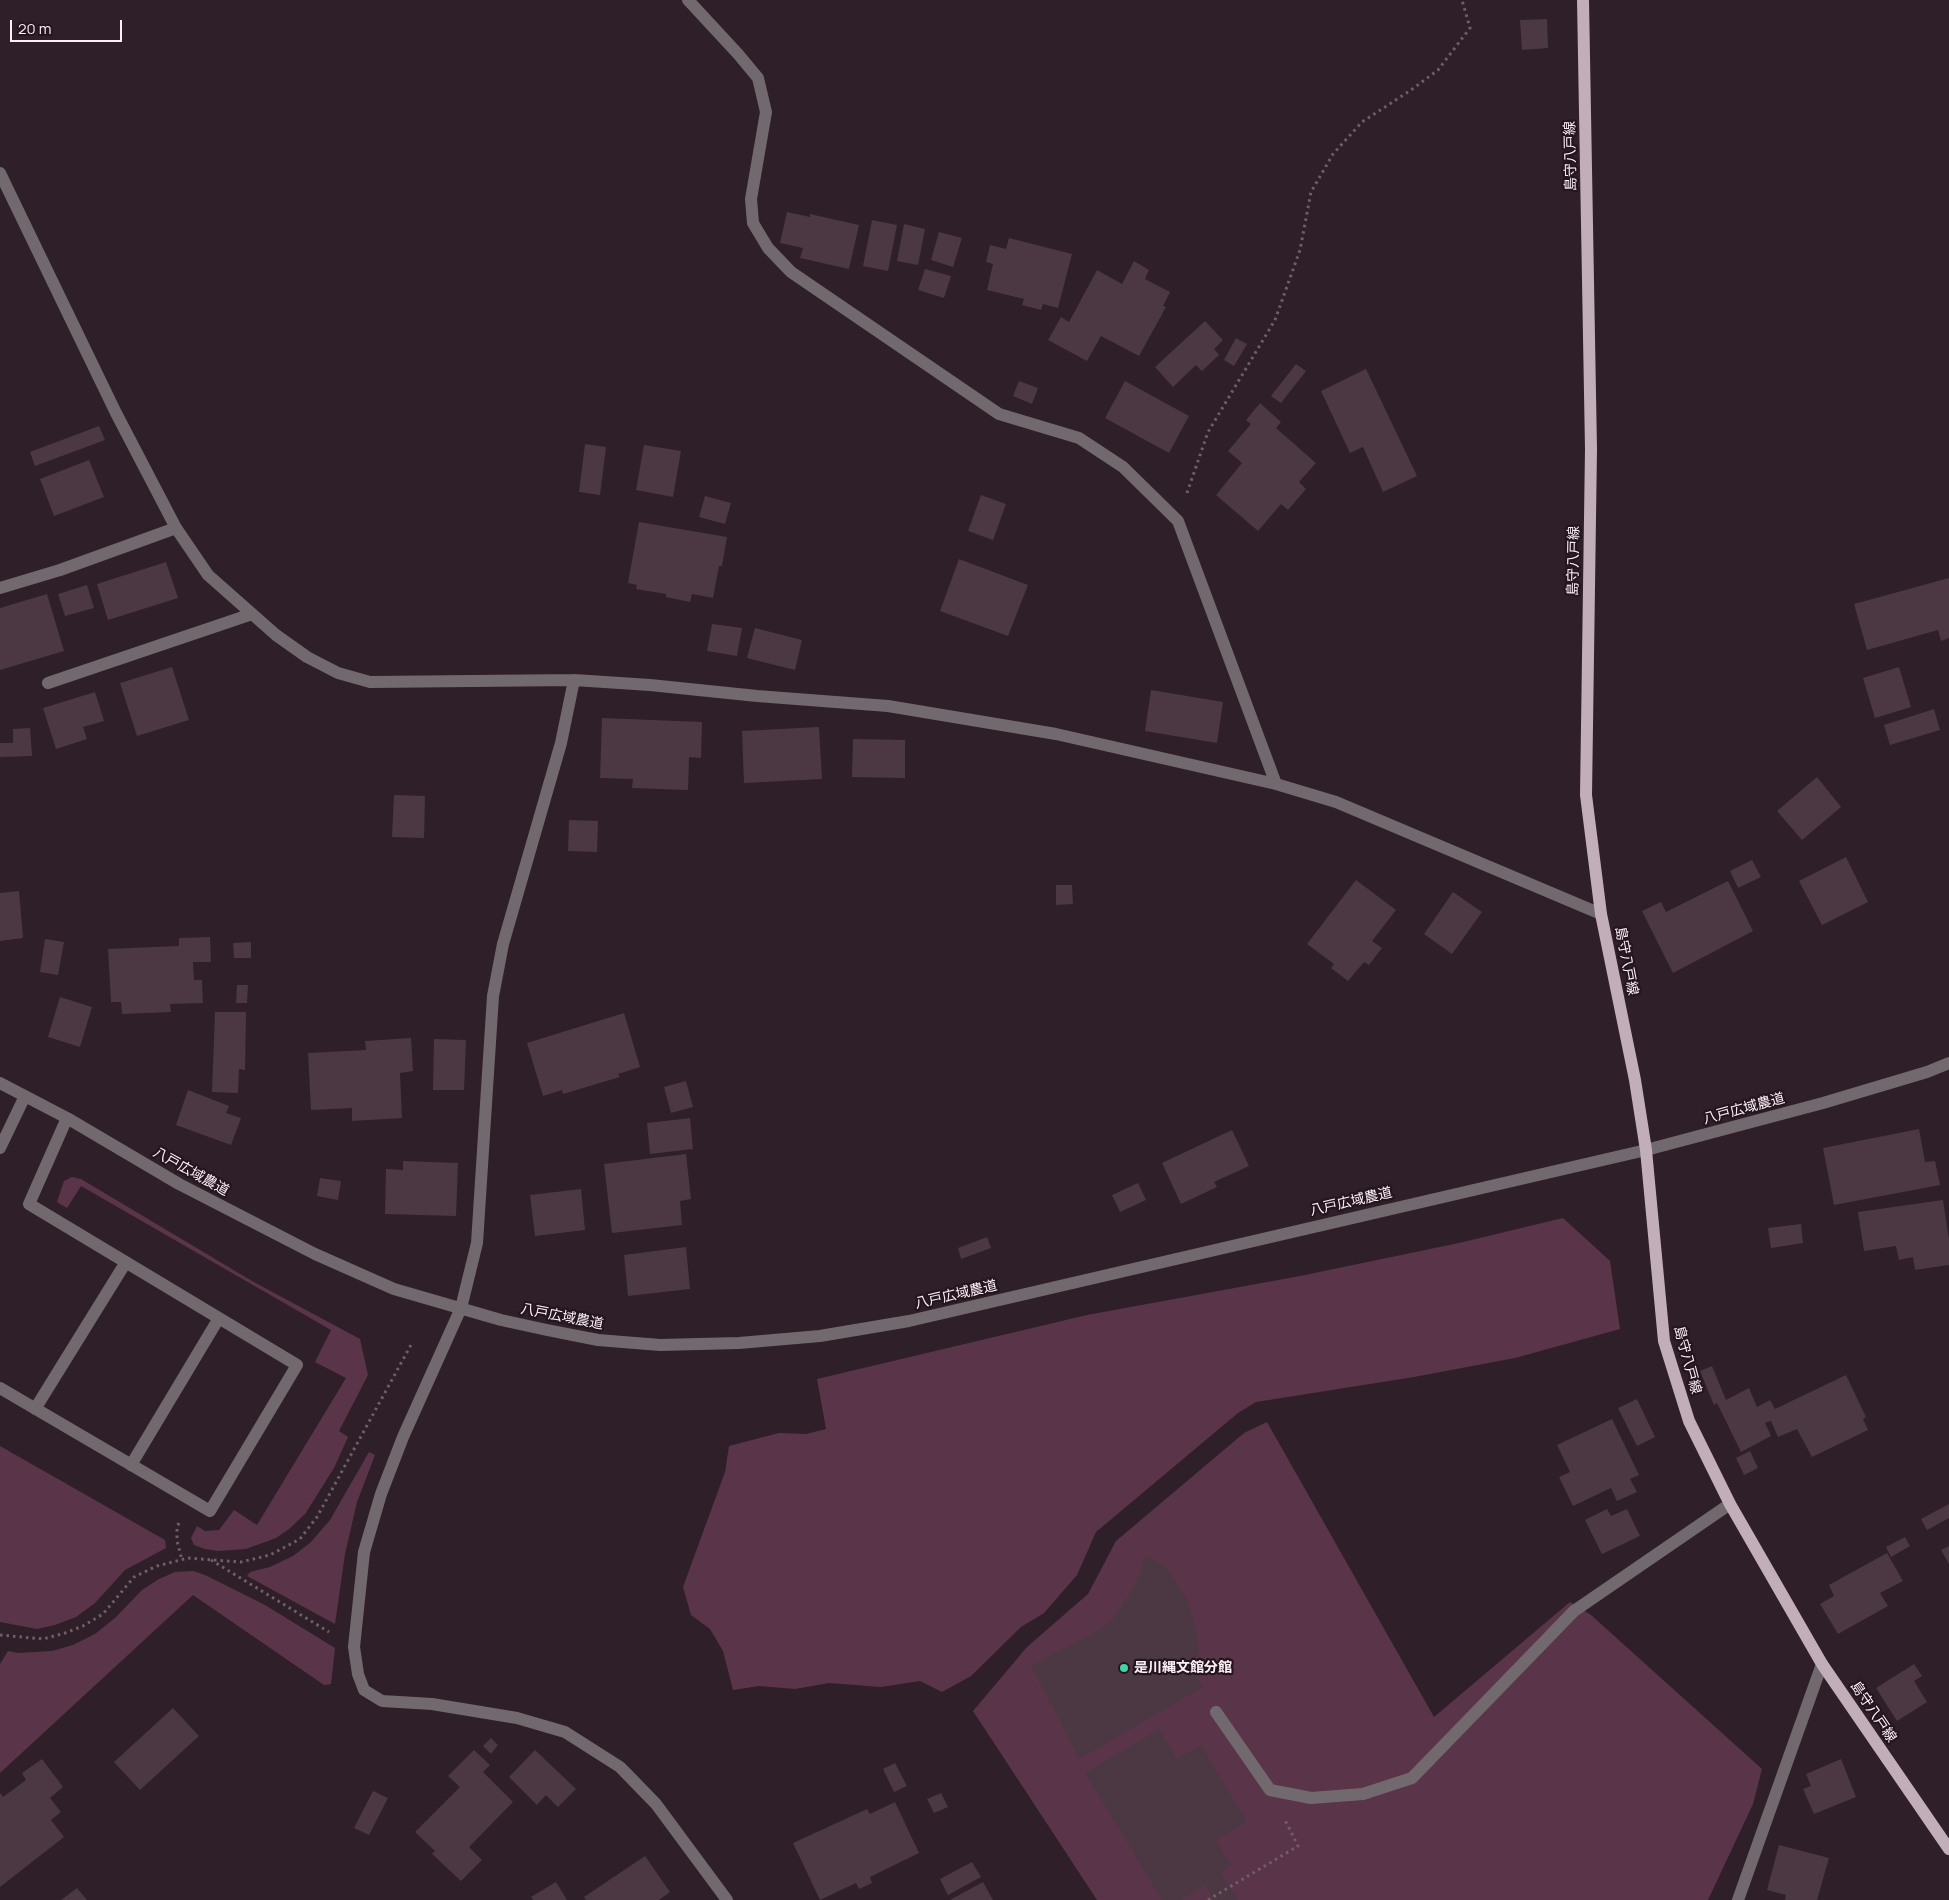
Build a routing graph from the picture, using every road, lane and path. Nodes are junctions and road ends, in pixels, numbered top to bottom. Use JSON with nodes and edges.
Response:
{"nodes":[{"id":1,"x":688,"y":0,"type":"edge"},
{"id":2,"x":1462,"y":0,"type":"edge"},
{"id":3,"x":1583,"y":0,"type":"edge"},
{"id":4,"x":0,"y":173,"type":"edge"},
{"id":5,"x":1178,"y":521,"type":"junction"},
{"id":6,"x":176,"y":528,"type":"junction"},
{"id":7,"x":0,"y":588,"type":"edge"},
{"id":8,"x":252,"y":614,"type":"junction"},
{"id":9,"x":574,"y":680,"type":"junction"},
{"id":10,"x":48,"y":683,"type":"dead end"},
{"id":11,"x":1276,"y":784,"type":"junction"},
{"id":12,"x":1601,"y":914,"type":"junction"},
{"id":13,"x":1949,"y":1062,"type":"edge"},
{"id":14,"x":0,"y":1083,"type":"edge"},
{"id":15,"x":25,"y":1096,"type":"junction"},
{"id":16,"x":67,"y":1118,"type":"junction"},
{"id":17,"x":0,"y":1148,"type":"edge"},
{"id":18,"x":1646,"y":1150,"type":"junction"},
{"id":19,"x":126,"y":1262,"type":"junction"},
{"id":20,"x":462,"y":1308,"type":"junction"},
{"id":21,"x":219,"y":1318,"type":"junction"},
{"id":22,"x":412,"y":1343,"type":"dead end"},
{"id":23,"x":0,"y":1388,"type":"edge"},
{"id":24,"x":36,"y":1409,"type":"junction"},
{"id":25,"x":131,"y":1465,"type":"junction"},
{"id":26,"x":191,"y":1500,"type":"junction"},
{"id":27,"x":1730,"y":1504,"type":"junction"},
{"id":28,"x":182,"y":1560,"type":"junction"},
{"id":29,"x":210,"y":1560,"type":"junction"},
{"id":30,"x":0,"y":1635,"type":"edge"},
{"id":31,"x":354,"y":1647,"type":"junction"},
{"id":32,"x":1822,"y":1664,"type":"junction"},
{"id":33,"x":1216,"y":1712,"type":"dead end"},
{"id":34,"x":1270,"y":1790,"type":"junction"},
{"id":35,"x":1949,"y":1849,"type":"edge"},
{"id":36,"x":727,"y":1900,"type":"edge"},
{"id":37,"x":1208,"y":1900,"type":"edge"},
{"id":38,"x":1738,"y":1900,"type":"edge"}],
"edges":[{"from":1,"to":5,"type":"street"},
{"from":2,"to":5,"type":"path"},
{"from":3,"to":12,"type":"main road","name":"島守八戸線"},
{"from":4,"to":6,"type":"street"},
{"from":5,"to":11,"type":"street"},
{"from":6,"to":7,"type":"street"},
{"from":6,"to":8,"type":"street"},
{"from":8,"to":9,"type":"street"},
{"from":8,"to":10,"type":"street"},
{"from":9,"to":11,"type":"street"},
{"from":9,"to":20,"type":"street"},
{"from":11,"to":12,"type":"street"},
{"from":12,"to":18,"type":"main road","name":"島守八戸線"},
{"from":13,"to":18,"type":"street","name":"八戸広域農道"},
{"from":14,"to":15,"type":"street","name":"八戸広域農道"},
{"from":15,"to":16,"type":"street","name":"八戸広域農道"},
{"from":15,"to":17,"type":"street"},
{"from":16,"to":19,"type":"street"},
{"from":16,"to":20,"type":"street","name":"八戸広域農道"},
{"from":18,"to":20,"type":"street","name":"八戸広域農道"},
{"from":18,"to":27,"type":"main road","name":"島守八戸線"},
{"from":19,"to":21,"type":"street"},
{"from":19,"to":24,"type":"street"},
{"from":20,"to":31,"type":"street"},
{"from":21,"to":25,"type":"street"},
{"from":21,"to":26,"type":"street"},
{"from":22,"to":29,"type":"path"},
{"from":23,"to":24,"type":"street"},
{"from":24,"to":25,"type":"street"},
{"from":25,"to":26,"type":"street"},
{"from":26,"to":28,"type":"path"},
{"from":27,"to":32,"type":"main road","name":"島守八戸線"},
{"from":27,"to":34,"type":"street"},
{"from":28,"to":29,"type":"path"},
{"from":28,"to":30,"type":"path"},
{"from":29,"to":31,"type":"path"},
{"from":31,"to":36,"type":"street"},
{"from":32,"to":35,"type":"main road","name":"島守八戸線"},
{"from":32,"to":38,"type":"street"},
{"from":33,"to":34,"type":"street"},
{"from":34,"to":37,"type":"path"}]}
